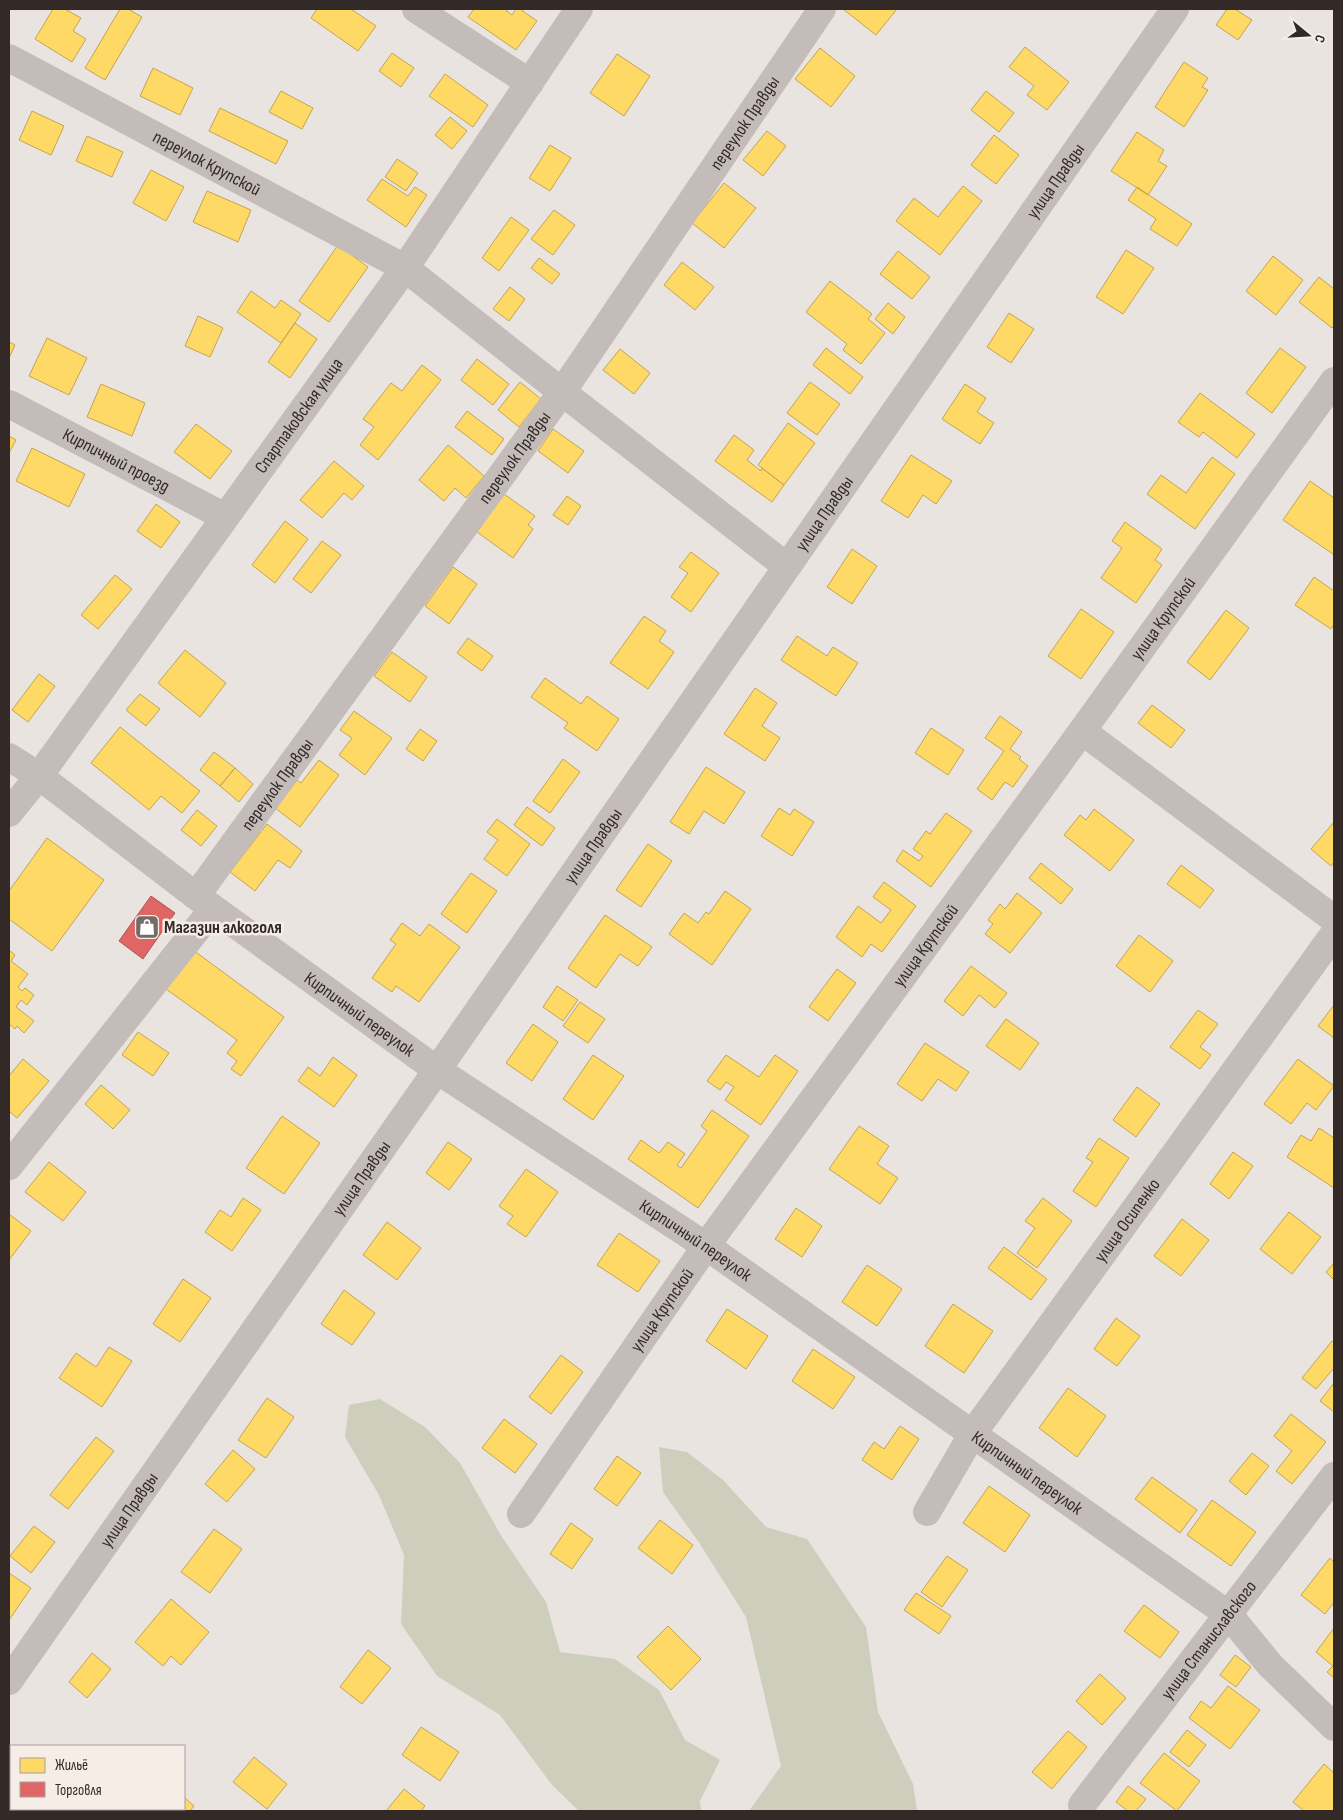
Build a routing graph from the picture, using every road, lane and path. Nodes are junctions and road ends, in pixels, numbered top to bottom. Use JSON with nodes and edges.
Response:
{"nodes":[{"id":1,"x":416,"y":9,"type":"edge"},
{"id":2,"x":579,"y":9,"type":"edge"},
{"id":3,"x":822,"y":9,"type":"edge"},
{"id":4,"x":1175,"y":9,"type":"edge"},
{"id":5,"x":9,"y":58,"type":"edge"},
{"id":6,"x":530,"y":83,"type":"junction"},
{"id":7,"x":405,"y":268,"type":"junction"},
{"id":8,"x":1334,"y":381,"type":"edge"},
{"id":9,"x":562,"y":392,"type":"junction"},
{"id":10,"x":9,"y":404,"type":"edge"},
{"id":11,"x":225,"y":517,"type":"junction"},
{"id":12,"x":786,"y":566,"type":"junction"},
{"id":13,"x":1082,"y":730,"type":"junction"},
{"id":14,"x":9,"y":757,"type":"edge"},
{"id":15,"x":38,"y":776,"type":"junction"},
{"id":16,"x":9,"y":813,"type":"edge"},
{"id":17,"x":204,"y":902,"type":"junction"},
{"id":18,"x":1334,"y":919,"type":"edge"},
{"id":19,"x":1334,"y":934,"type":"edge"},
{"id":20,"x":437,"y":1070,"type":"junction"},
{"id":21,"x":9,"y":1166,"type":"edge"},
{"id":22,"x":706,"y":1246,"type":"junction"},
{"id":23,"x":973,"y":1433,"type":"junction"},
{"id":24,"x":1334,"y":1476,"type":"edge"},
{"id":25,"x":927,"y":1512,"type":"dead end"},
{"id":26,"x":521,"y":1514,"type":"dead end"},
{"id":27,"x":1229,"y":1616,"type":"junction"},
{"id":28,"x":9,"y":1681,"type":"edge"},
{"id":29,"x":1334,"y":1727,"type":"edge"},
{"id":30,"x":1082,"y":1806,"type":"dead end"}],
"edges":[{"from":1,"to":6,"type":"street"},
{"from":2,"to":6,"type":"street","name":"Спартаковская улица"},
{"from":3,"to":9,"type":"street","name":"переулок Правды"},
{"from":4,"to":12,"type":"street","name":"улица Правды"},
{"from":5,"to":7,"type":"street","name":"переулок Крупской"},
{"from":6,"to":7,"type":"street","name":"Спартаковская улица"},
{"from":7,"to":9,"type":"street","name":"переулок Крупской"},
{"from":7,"to":11,"type":"street","name":"Спартаковская улица"},
{"from":8,"to":13,"type":"street","name":"улица Крупской"},
{"from":9,"to":12,"type":"street","name":"переулок Крупской"},
{"from":9,"to":17,"type":"street","name":"переулок Правды"},
{"from":10,"to":11,"type":"street","name":"Кирпичный проезд"},
{"from":11,"to":15,"type":"street","name":"Спартаковская улица"},
{"from":12,"to":20,"type":"street","name":"улица Правды"},
{"from":13,"to":18,"type":"street"},
{"from":13,"to":22,"type":"street","name":"улица Крупской"},
{"from":14,"to":15,"type":"street","name":"Кирпичный переулок"},
{"from":15,"to":16,"type":"street","name":"Спартаковская улица"},
{"from":15,"to":17,"type":"street","name":"Кирпичный переулок"},
{"from":17,"to":20,"type":"street","name":"Кирпичный переулок"},
{"from":17,"to":21,"type":"street","name":"переулок Правды"},
{"from":19,"to":23,"type":"street","name":"улица Осипенко"},
{"from":20,"to":22,"type":"street","name":"Кирпичный переулок"},
{"from":20,"to":28,"type":"street","name":"улица Правды"},
{"from":22,"to":23,"type":"street","name":"Кирпичный переулок"},
{"from":22,"to":26,"type":"street","name":"улица Крупской"},
{"from":23,"to":25,"type":"street","name":"улица Осипенко"},
{"from":23,"to":27,"type":"street","name":"Кирпичный переулок"},
{"from":24,"to":27,"type":"street","name":"улица Станиславского"},
{"from":27,"to":29,"type":"street","name":"Кирпичный переулок"},
{"from":27,"to":30,"type":"street","name":"улица Станиславского"}]}
